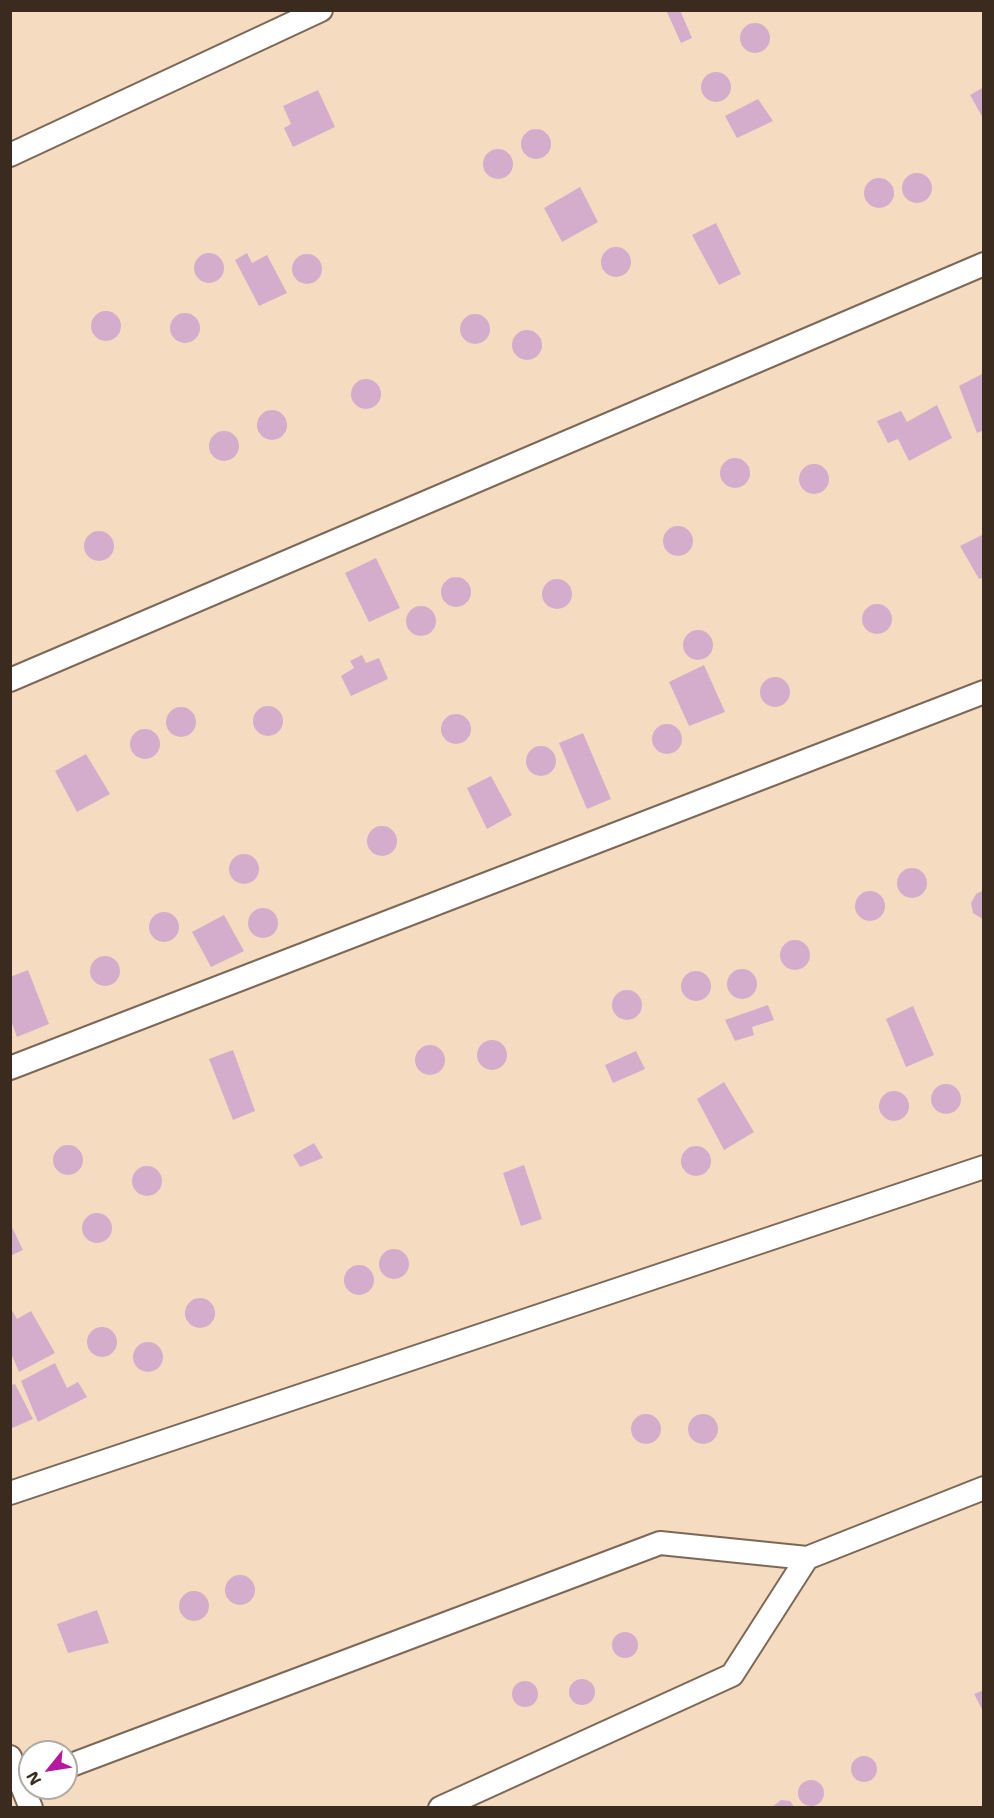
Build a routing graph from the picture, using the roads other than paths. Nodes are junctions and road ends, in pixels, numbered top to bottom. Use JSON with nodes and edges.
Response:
{"nodes":[{"id":1,"x":321,"y":10,"type":"edge"},
{"id":2,"x":10,"y":155,"type":"edge"},
{"id":3,"x":984,"y":264,"type":"edge"},
{"id":4,"x":10,"y":680,"type":"edge"},
{"id":5,"x":984,"y":692,"type":"edge"},
{"id":6,"x":10,"y":1068,"type":"edge"},
{"id":7,"x":984,"y":1167,"type":"edge"},
{"id":8,"x":984,"y":1488,"type":"edge"},
{"id":9,"x":10,"y":1493,"type":"edge"},
{"id":10,"x":807,"y":1558,"type":"junction"},
{"id":11,"x":78,"y":1762,"type":"edge"},
{"id":12,"x":440,"y":1808,"type":"edge"}],
"edges":[{"from":1,"to":2,"type":"street"},
{"from":3,"to":4,"type":"street"},
{"from":5,"to":6,"type":"street"},
{"from":7,"to":9,"type":"street"},
{"from":8,"to":10,"type":"street"},
{"from":10,"to":11,"type":"street"},
{"from":10,"to":12,"type":"street"}]}
